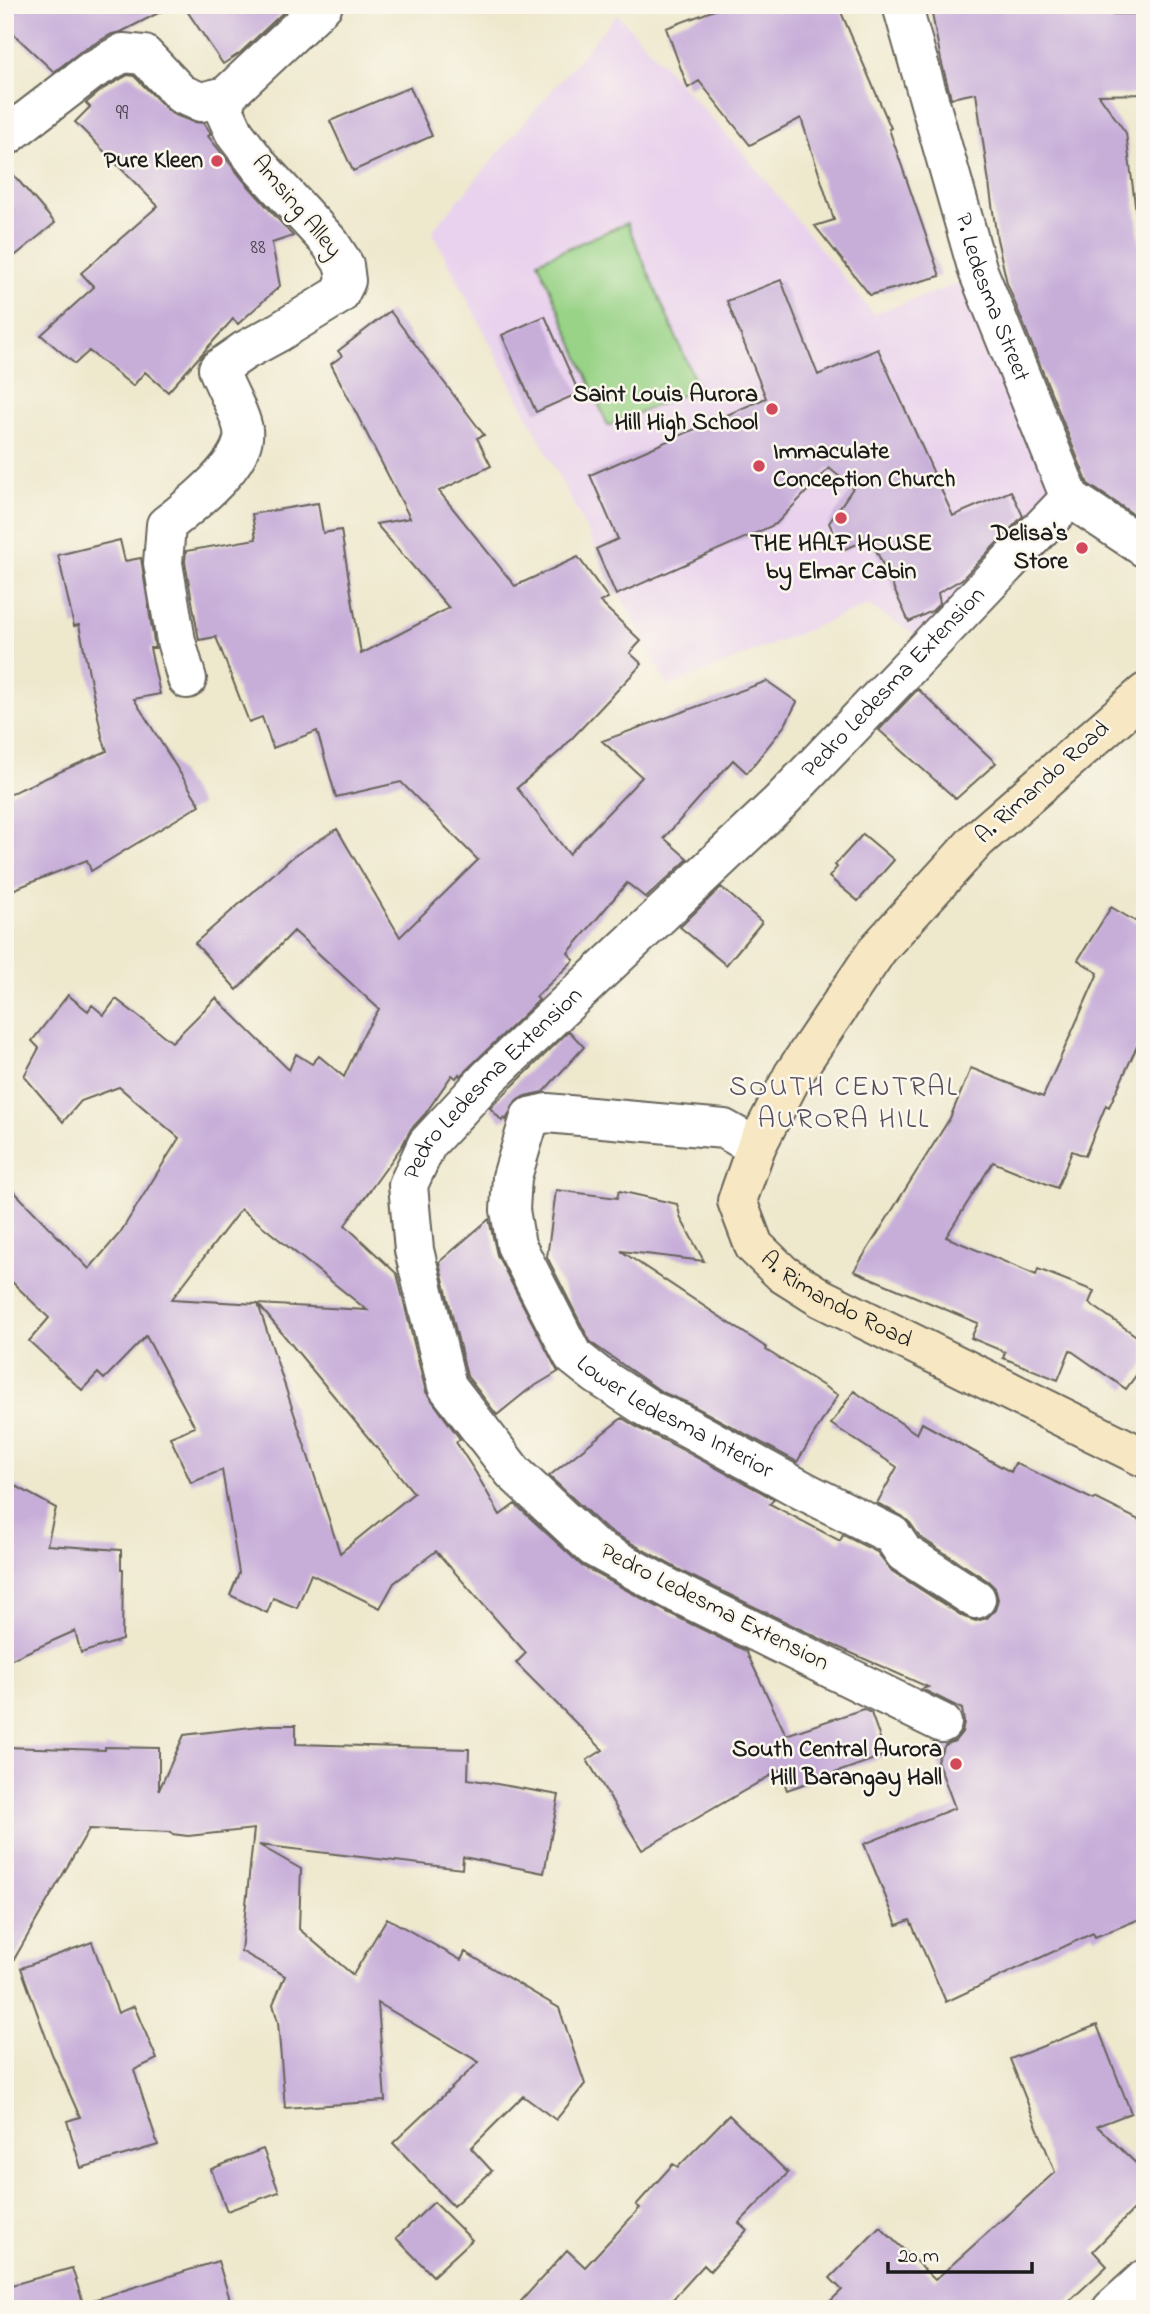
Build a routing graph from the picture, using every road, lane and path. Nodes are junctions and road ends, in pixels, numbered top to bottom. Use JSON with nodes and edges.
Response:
{"nodes":[{"id":1,"x":323,"y":5,"type":"edge"},
{"id":2,"x":902,"y":5,"type":"edge"},
{"id":3,"x":226,"y":96,"type":"junction"},
{"id":4,"x":5,"y":137,"type":"edge"},
{"id":5,"x":1070,"y":498,"type":"junction"},
{"id":6,"x":1145,"y":548,"type":"edge"},
{"id":7,"x":187,"y":679,"type":"dead end"},
{"id":8,"x":1141,"y":702,"type":"edge"},
{"id":9,"x":756,"y":1147,"type":"junction"},
{"id":10,"x":1145,"y":1458,"type":"edge"},
{"id":11,"x":976,"y":1599,"type":"dead end"},
{"id":12,"x":942,"y":1723,"type":"dead end"},
{"id":13,"x":1145,"y":2278,"type":"edge"},
{"id":14,"x":1112,"y":2309,"type":"edge"}],
"edges":[{"from":1,"to":3,"type":"street"},
{"from":2,"to":5,"type":"street","name":"P. Ledesma Street"},
{"from":3,"to":4,"type":"street"},
{"from":3,"to":7,"type":"street","name":"Amsing Alley"},
{"from":5,"to":6,"type":"street"},
{"from":5,"to":12,"type":"street","name":"Pedro Ledesma Extension"},
{"from":8,"to":9,"type":"main road","name":"A. Rimando Road"},
{"from":9,"to":10,"type":"main road","name":"A. Rimando Road"},
{"from":9,"to":11,"type":"street","name":"Lower Ledesma Interior"},
{"from":13,"to":14,"type":"street"}]}
